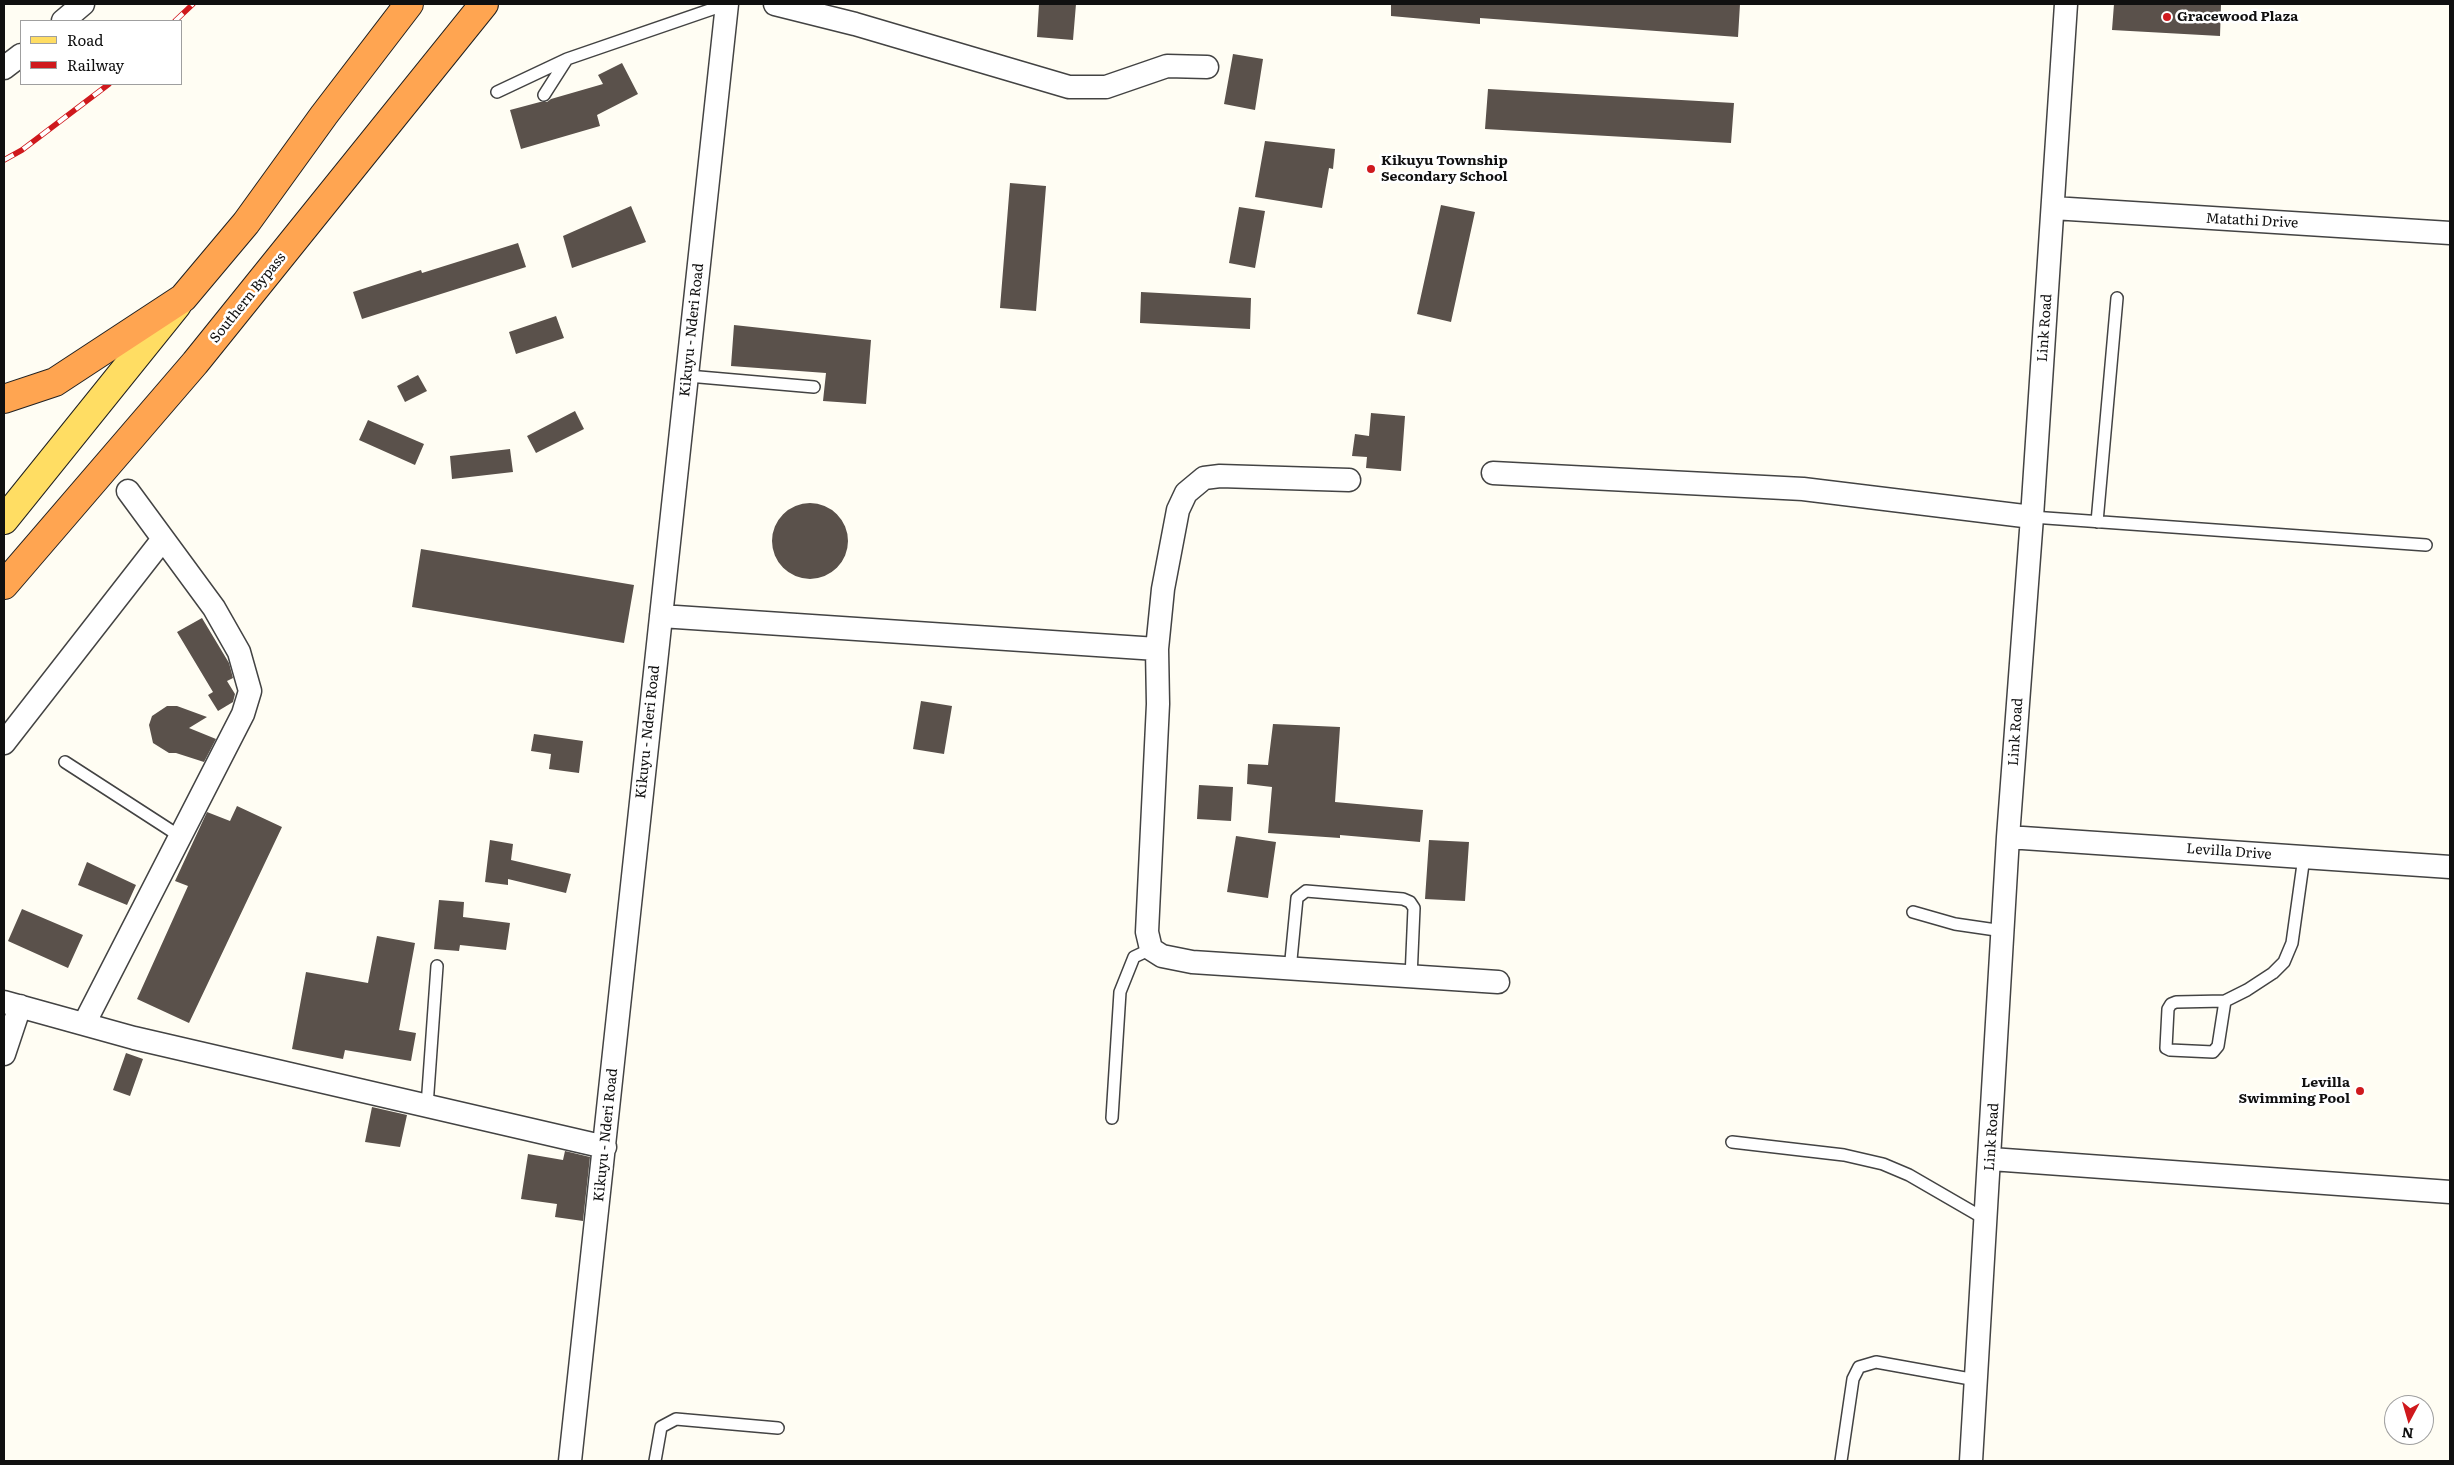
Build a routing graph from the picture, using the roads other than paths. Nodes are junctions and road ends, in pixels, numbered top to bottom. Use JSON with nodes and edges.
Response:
{"nodes":[{"id":1,"x":83,"y":4,"type":"edge"},
{"id":2,"x":409,"y":4,"type":"edge"},
{"id":3,"x":727,"y":4,"type":"edge"},
{"id":4,"x":775,"y":4,"type":"edge"},
{"id":5,"x":2066,"y":4,"type":"edge"},
{"id":6,"x":482,"y":9,"type":"edge"},
{"id":7,"x":64,"y":20,"type":"edge"},
{"id":8,"x":20,"y":56,"type":"edge"},
{"id":9,"x":567,"y":59,"type":"junction"},
{"id":10,"x":1206,"y":66,"type":"dead end"},
{"id":11,"x":4,"y":68,"type":"edge"},
{"id":12,"x":497,"y":92,"type":"dead end"},
{"id":13,"x":544,"y":95,"type":"dead end"},
{"id":14,"x":2053,"y":208,"type":"junction"},
{"id":15,"x":2450,"y":233,"type":"edge"},
{"id":16,"x":183,"y":298,"type":"junction"},
{"id":17,"x":2117,"y":298,"type":"dead end"},
{"id":18,"x":688,"y":376,"type":"junction"},
{"id":19,"x":814,"y":387,"type":"dead end"},
{"id":20,"x":4,"y":399,"type":"edge"},
{"id":21,"x":1492,"y":474,"type":"dead end"},
{"id":22,"x":1349,"y":480,"type":"dead end"},
{"id":23,"x":128,"y":491,"type":"dead end"},
{"id":24,"x":2032,"y":518,"type":"junction"},
{"id":25,"x":4,"y":520,"type":"edge"},
{"id":26,"x":2097,"y":522,"type":"junction"},
{"id":27,"x":163,"y":539,"type":"junction"},
{"id":28,"x":2426,"y":545,"type":"dead end"},
{"id":29,"x":4,"y":585,"type":"edge"},
{"id":30,"x":661,"y":616,"type":"junction"},
{"id":31,"x":1158,"y":649,"type":"junction"},
{"id":32,"x":4,"y":742,"type":"edge"},
{"id":33,"x":65,"y":762,"type":"dead end"},
{"id":34,"x":181,"y":837,"type":"junction"},
{"id":35,"x":2008,"y":837,"type":"junction"},
{"id":36,"x":2304,"y":857,"type":"junction"},
{"id":37,"x":2450,"y":867,"type":"edge"},
{"id":38,"x":1913,"y":912,"type":"dead end"},
{"id":39,"x":2003,"y":930,"type":"junction"},
{"id":40,"x":1151,"y":949,"type":"junction"},
{"id":41,"x":437,"y":966,"type":"dead end"},
{"id":42,"x":1290,"y":970,"type":"junction"},
{"id":43,"x":1411,"y":978,"type":"junction"},
{"id":44,"x":1498,"y":982,"type":"dead end"},
{"id":45,"x":2225,"y":1001,"type":"junction"},
{"id":46,"x":12,"y":1004,"type":"edge"},
{"id":47,"x":84,"y":1024,"type":"junction"},
{"id":48,"x":4,"y":1054,"type":"edge"},
{"id":49,"x":427,"y":1106,"type":"junction"},
{"id":50,"x":1112,"y":1118,"type":"dead end"},
{"id":51,"x":1732,"y":1142,"type":"dead end"},
{"id":52,"x":605,"y":1146,"type":"junction"},
{"id":53,"x":1991,"y":1159,"type":"junction"},
{"id":54,"x":2450,"y":1192,"type":"edge"},
{"id":55,"x":1985,"y":1219,"type":"junction"},
{"id":56,"x":1976,"y":1380,"type":"junction"},
{"id":57,"x":778,"y":1428,"type":"dead end"},
{"id":58,"x":570,"y":1461,"type":"edge"},
{"id":59,"x":655,"y":1461,"type":"edge"},
{"id":60,"x":1842,"y":1461,"type":"edge"},
{"id":61,"x":1971,"y":1461,"type":"edge"}],
"edges":[{"from":1,"to":7,"type":"street"},
{"from":2,"to":16,"type":"highway"},
{"from":3,"to":9,"type":"lane"},
{"from":3,"to":18,"type":"street","name":"Kikuyu - Nderi Road"},
{"from":4,"to":10,"type":"street"},
{"from":5,"to":14,"type":"street","name":"Link Road"},
{"from":6,"to":29,"type":"highway","name":"Southern Bypass"},
{"from":8,"to":11,"type":"street"},
{"from":9,"to":12,"type":"lane"},
{"from":9,"to":13,"type":"lane"},
{"from":14,"to":15,"type":"street","name":"Matathi Drive"},
{"from":14,"to":24,"type":"street","name":"Link Road"},
{"from":16,"to":20,"type":"highway"},
{"from":16,"to":25,"type":"main road"},
{"from":17,"to":26,"type":"lane"},
{"from":18,"to":19,"type":"lane"},
{"from":18,"to":30,"type":"street","name":"Kikuyu - Nderi Road"},
{"from":21,"to":24,"type":"street"},
{"from":22,"to":31,"type":"street"},
{"from":23,"to":27,"type":"street"},
{"from":24,"to":26,"type":"lane"},
{"from":24,"to":35,"type":"street","name":"Link Road"},
{"from":26,"to":28,"type":"lane"},
{"from":27,"to":32,"type":"street"},
{"from":27,"to":34,"type":"street"},
{"from":30,"to":31,"type":"street"},
{"from":30,"to":52,"type":"street","name":"Kikuyu - Nderi Road"},
{"from":31,"to":40,"type":"street"},
{"from":33,"to":34,"type":"lane"},
{"from":34,"to":47,"type":"street"},
{"from":35,"to":36,"type":"street","name":"Levilla Drive"},
{"from":35,"to":39,"type":"street","name":"Link Road"},
{"from":36,"to":37,"type":"street","name":"Levilla Drive"},
{"from":36,"to":45,"type":"lane"},
{"from":38,"to":39,"type":"lane"},
{"from":39,"to":53,"type":"street","name":"Link Road"},
{"from":40,"to":42,"type":"street"},
{"from":40,"to":50,"type":"lane"},
{"from":41,"to":49,"type":"lane"},
{"from":42,"to":43,"type":"street"},
{"from":42,"to":43,"type":"lane"},
{"from":43,"to":44,"type":"street"},
{"from":45,"to":45,"type":"lane"},
{"from":46,"to":47,"type":"street"},
{"from":46,"to":48,"type":"street"},
{"from":47,"to":49,"type":"street"},
{"from":49,"to":52,"type":"street"},
{"from":51,"to":55,"type":"lane"},
{"from":52,"to":58,"type":"street","name":"Kikuyu - Nderi Road"},
{"from":53,"to":54,"type":"street"},
{"from":53,"to":55,"type":"street","name":"Link Road"},
{"from":55,"to":56,"type":"street","name":"Link Road"},
{"from":56,"to":60,"type":"lane"},
{"from":56,"to":61,"type":"street","name":"Link Road"},
{"from":57,"to":59,"type":"lane"}]}
